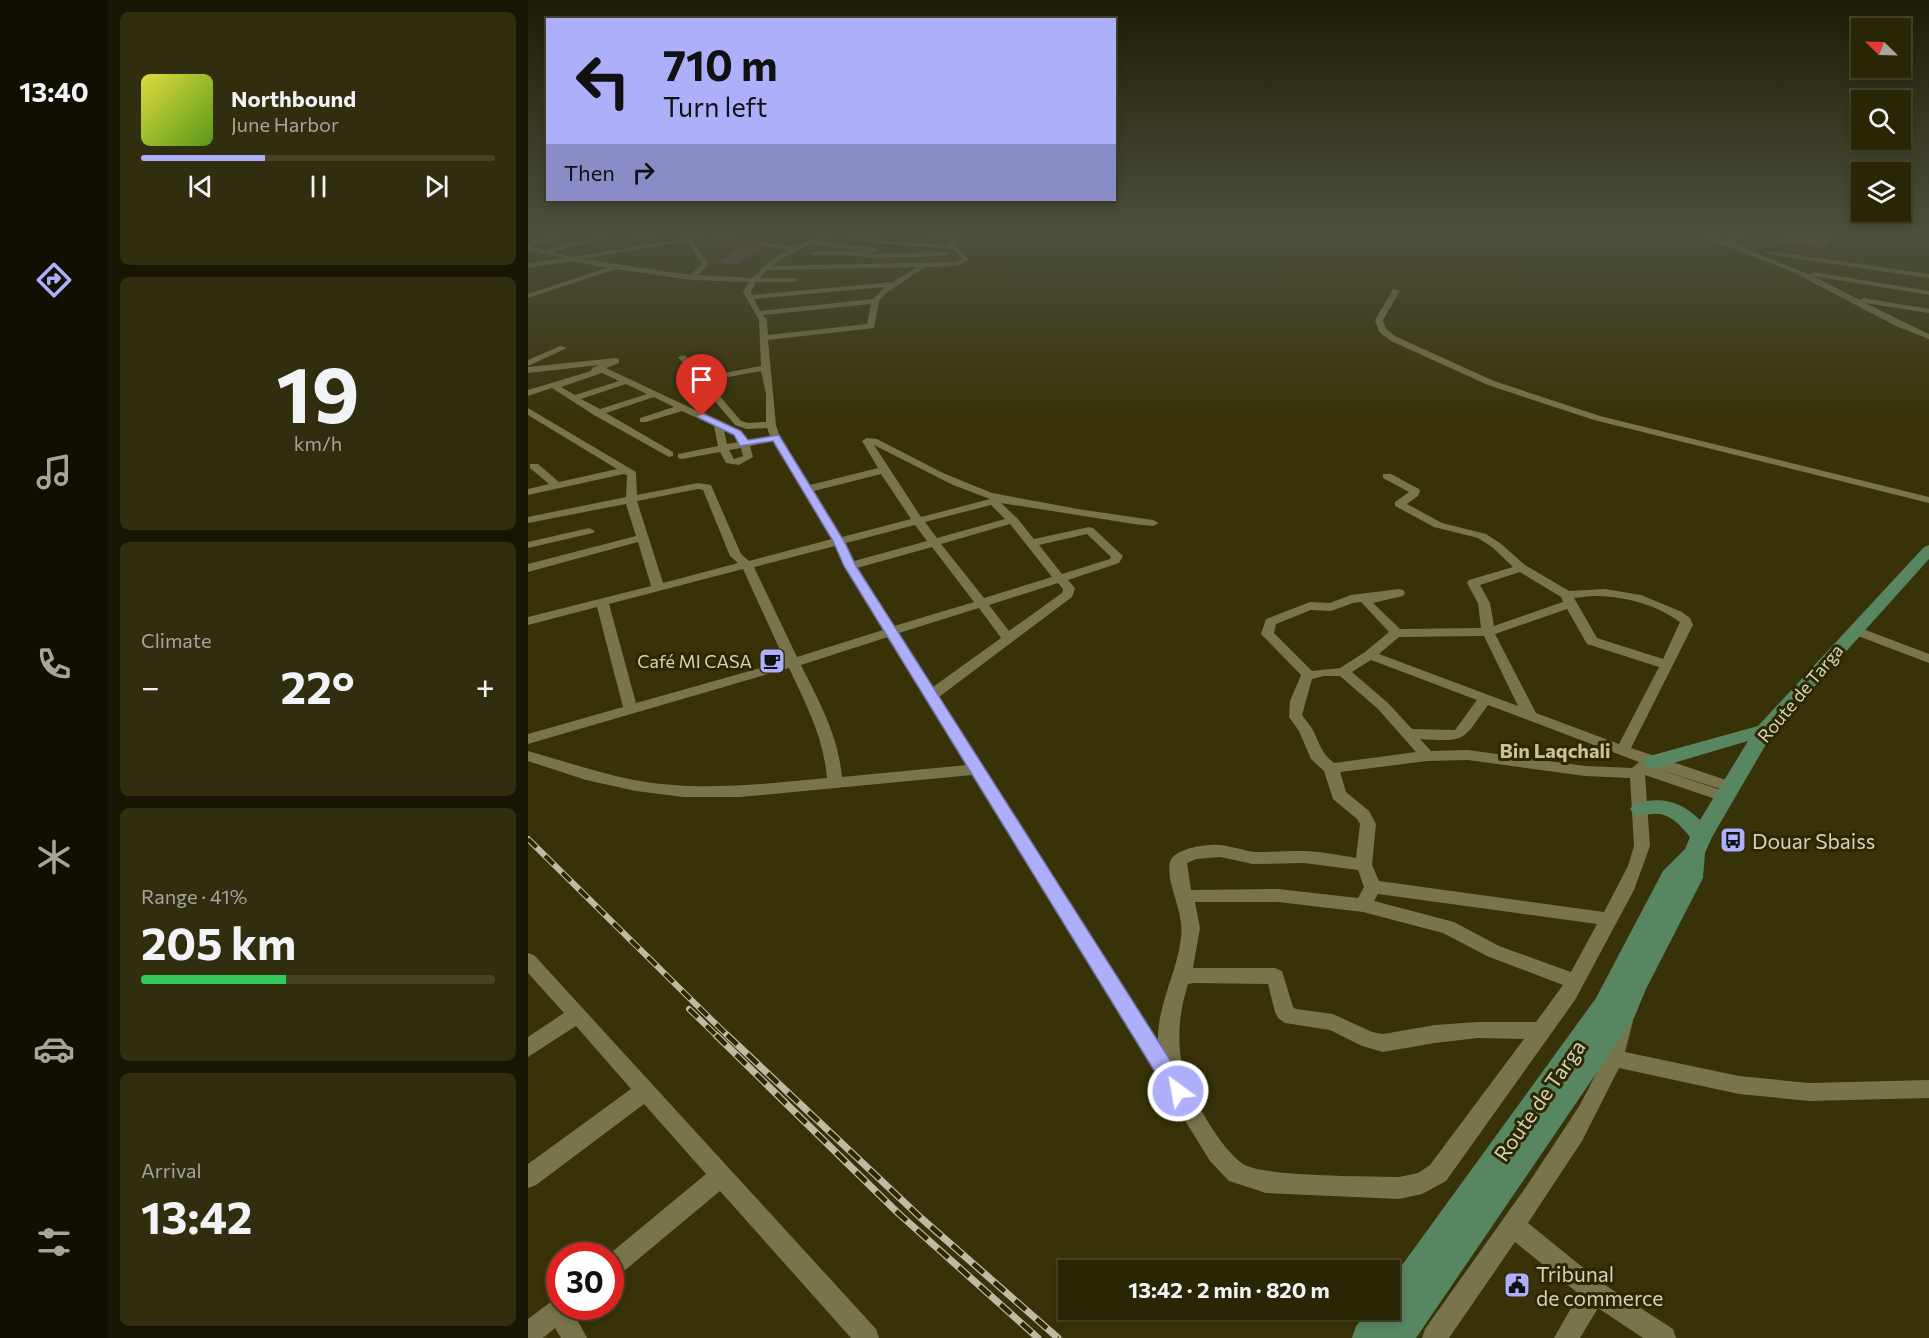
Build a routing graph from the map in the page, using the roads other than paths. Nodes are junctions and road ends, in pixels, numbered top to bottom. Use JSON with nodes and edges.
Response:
{"nodes":[{"id":1,"x":768,"y":295,"type":"edge"},
{"id":2,"x":796,"y":295,"type":"edge"},
{"id":3,"x":822,"y":295,"type":"edge"},
{"id":4,"x":839,"y":295,"type":"edge"},
{"id":5,"x":849,"y":295,"type":"edge"},
{"id":6,"x":880,"y":295,"type":"edge"},
{"id":7,"x":1393,"y":295,"type":"edge"},
{"id":8,"x":1847,"y":295,"type":"edge"},
{"id":9,"x":845,"y":296,"type":"junction"},
{"id":10,"x":749,"y":297,"type":"joint"},
{"id":11,"x":1852,"y":298,"type":"junction"},
{"id":12,"x":875,"y":302,"type":"junction"},
{"id":13,"x":844,"y":305,"type":"junction"},
{"id":14,"x":1929,"y":311,"type":"edge"},
{"id":15,"x":761,"y":313,"type":"junction"},
{"id":16,"x":821,"y":320,"type":"junction"},
{"id":17,"x":796,"y":322,"type":"junction"},
{"id":18,"x":763,"y":338,"type":"junction"},
{"id":19,"x":1929,"y":338,"type":"edge"},
{"id":20,"x":563,"y":348,"type":"dead end"},
{"id":21,"x":682,"y":357,"type":"dead end"},
{"id":22,"x":528,"y":363,"type":"edge"},
{"id":23,"x":765,"y":368,"type":"junction"},
{"id":24,"x":528,"y":370,"type":"edge"},
{"id":25,"x":700,"y":380,"type":"junction"},
{"id":26,"x":627,"y":381,"type":"junction"},
{"id":27,"x":528,"y":382,"type":"edge"},
{"id":28,"x":533,"y":392,"type":"edge"},
{"id":29,"x":655,"y":394,"type":"junction"},
{"id":30,"x":574,"y":398,"type":"junction"},
{"id":31,"x":684,"y":407,"type":"junction"},
{"id":32,"x":528,"y":411,"type":"edge"},
{"id":33,"x":597,"y":413,"type":"junction"},
{"id":34,"x":643,"y":420,"type":"dead end"},
{"id":35,"x":718,"y":424,"type":"junction"},
{"id":36,"x":773,"y":431,"type":"junction"},
{"id":37,"x":743,"y":444,"type":"junction"},
{"id":38,"x":723,"y":448,"type":"junction"},
{"id":39,"x":669,"y":454,"type":"dead end"},
{"id":40,"x":682,"y":456,"type":"dead end"},
{"id":41,"x":530,"y":465,"type":"edge"},
{"id":42,"x":626,"y":470,"type":"junction"},
{"id":43,"x":884,"y":470,"type":"junction"},
{"id":44,"x":1387,"y":476,"type":"dead end"},
{"id":45,"x":557,"y":485,"type":"junction"},
{"id":46,"x":808,"y":489,"type":"junction"},
{"id":47,"x":528,"y":492,"type":"edge"},
{"id":48,"x":1929,"y":500,"type":"edge"},
{"id":49,"x":631,"y":501,"type":"junction"},
{"id":50,"x":998,"y":501,"type":"junction"},
{"id":51,"x":528,"y":520,"type":"edge"},
{"id":52,"x":1013,"y":520,"type":"junction"},
{"id":53,"x":918,"y":521,"type":"junction"},
{"id":54,"x":1153,"y":523,"type":"dead end"},
{"id":55,"x":589,"y":531,"type":"dead end"},
{"id":56,"x":642,"y":538,"type":"junction"},
{"id":57,"x":839,"y":541,"type":"junction"},
{"id":58,"x":934,"y":542,"type":"junction"},
{"id":59,"x":1032,"y":543,"type":"junction"},
{"id":60,"x":528,"y":545,"type":"edge"},
{"id":61,"x":1929,"y":550,"type":"edge"},
{"id":62,"x":747,"y":565,"type":"junction"},
{"id":63,"x":850,"y":566,"type":"junction"},
{"id":64,"x":528,"y":568,"type":"edge"},
{"id":65,"x":1521,"y":568,"type":"junction"},
{"id":66,"x":1061,"y":580,"type":"junction"},
{"id":67,"x":658,"y":587,"type":"junction"},
{"id":68,"x":1399,"y":593,"type":"dead end"},
{"id":69,"x":1368,"y":598,"type":"junction"},
{"id":70,"x":1569,"y":599,"type":"junction"},
{"id":71,"x":602,"y":603,"type":"junction"},
{"id":72,"x":980,"y":603,"type":"junction"},
{"id":73,"x":528,"y":621,"type":"edge"},
{"id":74,"x":892,"y":630,"type":"junction"},
{"id":75,"x":1856,"y":630,"type":"junction"},
{"id":76,"x":1488,"y":632,"type":"junction"},
{"id":77,"x":1396,"y":633,"type":"junction"},
{"id":78,"x":1008,"y":638,"type":"junction"},
{"id":79,"x":1370,"y":655,"type":"junction"},
{"id":80,"x":1929,"y":658,"type":"edge"},
{"id":81,"x":795,"y":662,"type":"junction"},
{"id":82,"x":1668,"y":665,"type":"junction"},
{"id":83,"x":1343,"y":672,"type":"junction"},
{"id":84,"x":1309,"y":675,"type":"junction"},
{"id":85,"x":932,"y":695,"type":"junction"},
{"id":86,"x":1485,"y":699,"type":"junction"},
{"id":87,"x":631,"y":710,"type":"junction"},
{"id":88,"x":1530,"y":715,"type":"junction"},
{"id":89,"x":1765,"y":730,"type":"junction"},
{"id":90,"x":1410,"y":734,"type":"junction"},
{"id":91,"x":528,"y":739,"type":"edge"},
{"id":92,"x":1622,"y":752,"type":"junction"},
{"id":93,"x":528,"y":756,"type":"edge"},
{"id":94,"x":1426,"y":756,"type":"junction"},
{"id":95,"x":1643,"y":767,"type":"junction"},
{"id":96,"x":1331,"y":768,"type":"junction"},
{"id":97,"x":978,"y":770,"type":"junction"},
{"id":98,"x":835,"y":784,"type":"junction"},
{"id":99,"x":1727,"y":792,"type":"junction"},
{"id":100,"x":1641,"y":809,"type":"junction"},
{"id":101,"x":1697,"y":844,"type":"junction"},
{"id":102,"x":1364,"y":865,"type":"junction"},
{"id":103,"x":1373,"y":887,"type":"junction"},
{"id":104,"x":1185,"y":898,"type":"junction"},
{"id":105,"x":1363,"y":905,"type":"junction"},
{"id":106,"x":1608,"y":919,"type":"junction"},
{"id":107,"x":528,"y":960,"type":"edge"},
{"id":108,"x":1181,"y":977,"type":"junction"},
{"id":109,"x":1575,"y":981,"type":"junction"},
{"id":110,"x":1625,"y":1010,"type":"junction"},
{"id":111,"x":578,"y":1015,"type":"junction"},
{"id":112,"x":1542,"y":1031,"type":"junction"},
{"id":113,"x":528,"y":1048,"type":"edge"},
{"id":114,"x":1612,"y":1058,"type":"junction"},
{"id":115,"x":1929,"y":1089,"type":"edge"},
{"id":116,"x":646,"y":1090,"type":"junction"},
{"id":117,"x":1178,"y":1091,"type":"junction"},
{"id":118,"x":722,"y":1176,"type":"junction"},
{"id":119,"x":528,"y":1177,"type":"edge"},
{"id":120,"x":1513,"y":1225,"type":"junction"},
{"id":121,"x":624,"y":1256,"type":"edge"},
{"id":122,"x":1594,"y":1292,"type":"junction"},
{"id":123,"x":546,"y":1320,"type":"edge"},
{"id":124,"x":566,"y":1320,"type":"edge"},
{"id":125,"x":528,"y":1335,"type":"edge"},
{"id":126,"x":575,"y":1338,"type":"edge"},
{"id":127,"x":867,"y":1338,"type":"edge"},
{"id":128,"x":1368,"y":1338,"type":"edge"},
{"id":129,"x":1397,"y":1338,"type":"edge"},
{"id":130,"x":1434,"y":1338,"type":"edge"},
{"id":131,"x":1566,"y":1338,"type":"edge"},
{"id":132,"x":1664,"y":1338,"type":"edge"}],
"edges":[{"from":1,"to":10,"type":"street"},
{"from":2,"to":17,"type":"street"},
{"from":3,"to":16,"type":"street"},
{"from":4,"to":9,"type":"street"},
{"from":5,"to":9,"type":"street"},
{"from":6,"to":12,"type":"street"},
{"from":7,"to":48,"type":"street"},
{"from":8,"to":11,"type":"street"},
{"from":9,"to":13,"type":"street"},
{"from":10,"to":15,"type":"street"},
{"from":11,"to":14,"type":"street"},
{"from":11,"to":19,"type":"street"},
{"from":12,"to":13,"type":"street"},
{"from":12,"to":16,"type":"street"},
{"from":13,"to":16,"type":"street"},
{"from":15,"to":17,"type":"street"},
{"from":15,"to":18,"type":"street"},
{"from":16,"to":17,"type":"street"},
{"from":16,"to":17,"type":"street"},
{"from":17,"to":18,"type":"street"},
{"from":18,"to":23,"type":"street"},
{"from":20,"to":22,"type":"street"},
{"from":21,"to":25,"type":"street"},
{"from":23,"to":25,"type":"street"},
{"from":23,"to":36,"type":"street"},
{"from":24,"to":28,"type":"street"},
{"from":25,"to":36,"type":"street"},
{"from":26,"to":29,"type":"street"},
{"from":26,"to":30,"type":"street"},
{"from":26,"to":30,"type":"street"},
{"from":27,"to":28,"type":"street"},
{"from":29,"to":31,"type":"street"},
{"from":29,"to":33,"type":"street"},
{"from":30,"to":33,"type":"street"},
{"from":31,"to":34,"type":"street"},
{"from":31,"to":35,"type":"street"},
{"from":32,"to":42,"type":"street"},
{"from":33,"to":39,"type":"street"},
{"from":35,"to":37,"type":"street"},
{"from":35,"to":38,"type":"street"},
{"from":36,"to":37,"type":"street"},
{"from":36,"to":46,"type":"street"},
{"from":37,"to":38,"type":"street"},
{"from":37,"to":38,"type":"street"},
{"from":38,"to":40,"type":"street"},
{"from":41,"to":45,"type":"street"},
{"from":42,"to":45,"type":"street"},
{"from":42,"to":49,"type":"street"},
{"from":43,"to":46,"type":"street"},
{"from":43,"to":50,"type":"street"},
{"from":43,"to":53,"type":"street"},
{"from":44,"to":65,"type":"street"},
{"from":45,"to":47,"type":"street"},
{"from":46,"to":57,"type":"street"},
{"from":49,"to":51,"type":"street"},
{"from":49,"to":56,"type":"street"},
{"from":49,"to":62,"type":"street"},
{"from":50,"to":52,"type":"street"},
{"from":50,"to":53,"type":"street"},
{"from":50,"to":54,"type":"street"},
{"from":52,"to":58,"type":"street"},
{"from":52,"to":59,"type":"street"},
{"from":53,"to":57,"type":"street"},
{"from":53,"to":58,"type":"street"},
{"from":55,"to":60,"type":"street"},
{"from":56,"to":64,"type":"street"},
{"from":56,"to":67,"type":"street"},
{"from":57,"to":62,"type":"street"},
{"from":57,"to":63,"type":"street"},
{"from":58,"to":63,"type":"street"},
{"from":58,"to":72,"type":"street"},
{"from":59,"to":66,"type":"street"},
{"from":59,"to":66,"type":"street"},
{"from":61,"to":75,"type":"main road","name":"Route de Targa"},
{"from":62,"to":67,"type":"street"},
{"from":62,"to":81,"type":"street"},
{"from":63,"to":74,"type":"street"},
{"from":65,"to":70,"type":"street"},
{"from":65,"to":76,"type":"street"},
{"from":66,"to":72,"type":"street"},
{"from":66,"to":78,"type":"street"},
{"from":67,"to":71,"type":"street"},
{"from":68,"to":69,"type":"street"},
{"from":69,"to":77,"type":"street"},
{"from":69,"to":84,"type":"street"},
{"from":70,"to":76,"type":"street"},
{"from":70,"to":82,"type":"street"},
{"from":70,"to":82,"type":"street"},
{"from":71,"to":73,"type":"street"},
{"from":71,"to":87,"type":"street"},
{"from":72,"to":74,"type":"street"},
{"from":72,"to":78,"type":"street"},
{"from":74,"to":81,"type":"street"},
{"from":74,"to":85,"type":"street"},
{"from":75,"to":80,"type":"street"},
{"from":75,"to":89,"type":"main road","name":"Route de Targa"},
{"from":76,"to":77,"type":"street"},
{"from":76,"to":88,"type":"street"},
{"from":77,"to":79,"type":"street"},
{"from":78,"to":85,"type":"street"},
{"from":79,"to":83,"type":"street"},
{"from":79,"to":86,"type":"street"},
{"from":81,"to":87,"type":"street"},
{"from":81,"to":98,"type":"street"},
{"from":82,"to":92,"type":"street"},
{"from":83,"to":84,"type":"street"},
{"from":83,"to":90,"type":"street"},
{"from":84,"to":96,"type":"street"},
{"from":85,"to":97,"type":"street"},
{"from":86,"to":88,"type":"street"},
{"from":86,"to":90,"type":"street"},
{"from":87,"to":91,"type":"street"},
{"from":88,"to":92,"type":"street"},
{"from":89,"to":95,"type":"main road"},
{"from":89,"to":99,"type":"main road","name":"Route de Targa"},
{"from":90,"to":94,"type":"street"},
{"from":92,"to":95,"type":"street"},
{"from":93,"to":98,"type":"street"},
{"from":94,"to":95,"type":"street"},
{"from":94,"to":96,"type":"street"},
{"from":95,"to":99,"type":"street"},
{"from":95,"to":100,"type":"street"},
{"from":96,"to":102,"type":"street"},
{"from":97,"to":98,"type":"street"},
{"from":97,"to":117,"type":"street"},
{"from":99,"to":101,"type":"main road","name":"Route de Targa"},
{"from":100,"to":101,"type":"main road"},
{"from":100,"to":106,"type":"street"},
{"from":101,"to":110,"type":"main road","name":"Route de Targa"},
{"from":101,"to":128,"type":"main road","name":"Route de Targa"},
{"from":102,"to":103,"type":"street"},
{"from":102,"to":104,"type":"street"},
{"from":103,"to":105,"type":"street"},
{"from":103,"to":106,"type":"street"},
{"from":104,"to":105,"type":"street"},
{"from":104,"to":108,"type":"street"},
{"from":105,"to":109,"type":"street"},
{"from":106,"to":109,"type":"street"},
{"from":107,"to":111,"type":"street"},
{"from":108,"to":112,"type":"street"},
{"from":108,"to":117,"type":"street"},
{"from":109,"to":112,"type":"street"},
{"from":110,"to":114,"type":"street"},
{"from":110,"to":129,"type":"main road","name":"Route de Targa"},
{"from":111,"to":113,"type":"street"},
{"from":111,"to":116,"type":"street"},
{"from":112,"to":117,"type":"street"},
{"from":114,"to":115,"type":"street"},
{"from":114,"to":120,"type":"street"},
{"from":116,"to":118,"type":"street"},
{"from":116,"to":119,"type":"street"},
{"from":118,"to":121,"type":"street"},
{"from":118,"to":127,"type":"street"},
{"from":120,"to":122,"type":"street"},
{"from":120,"to":130,"type":"street"},
{"from":122,"to":131,"type":"street"},
{"from":122,"to":132,"type":"street"},
{"from":123,"to":125,"type":"street"},
{"from":124,"to":126,"type":"street"}]}
